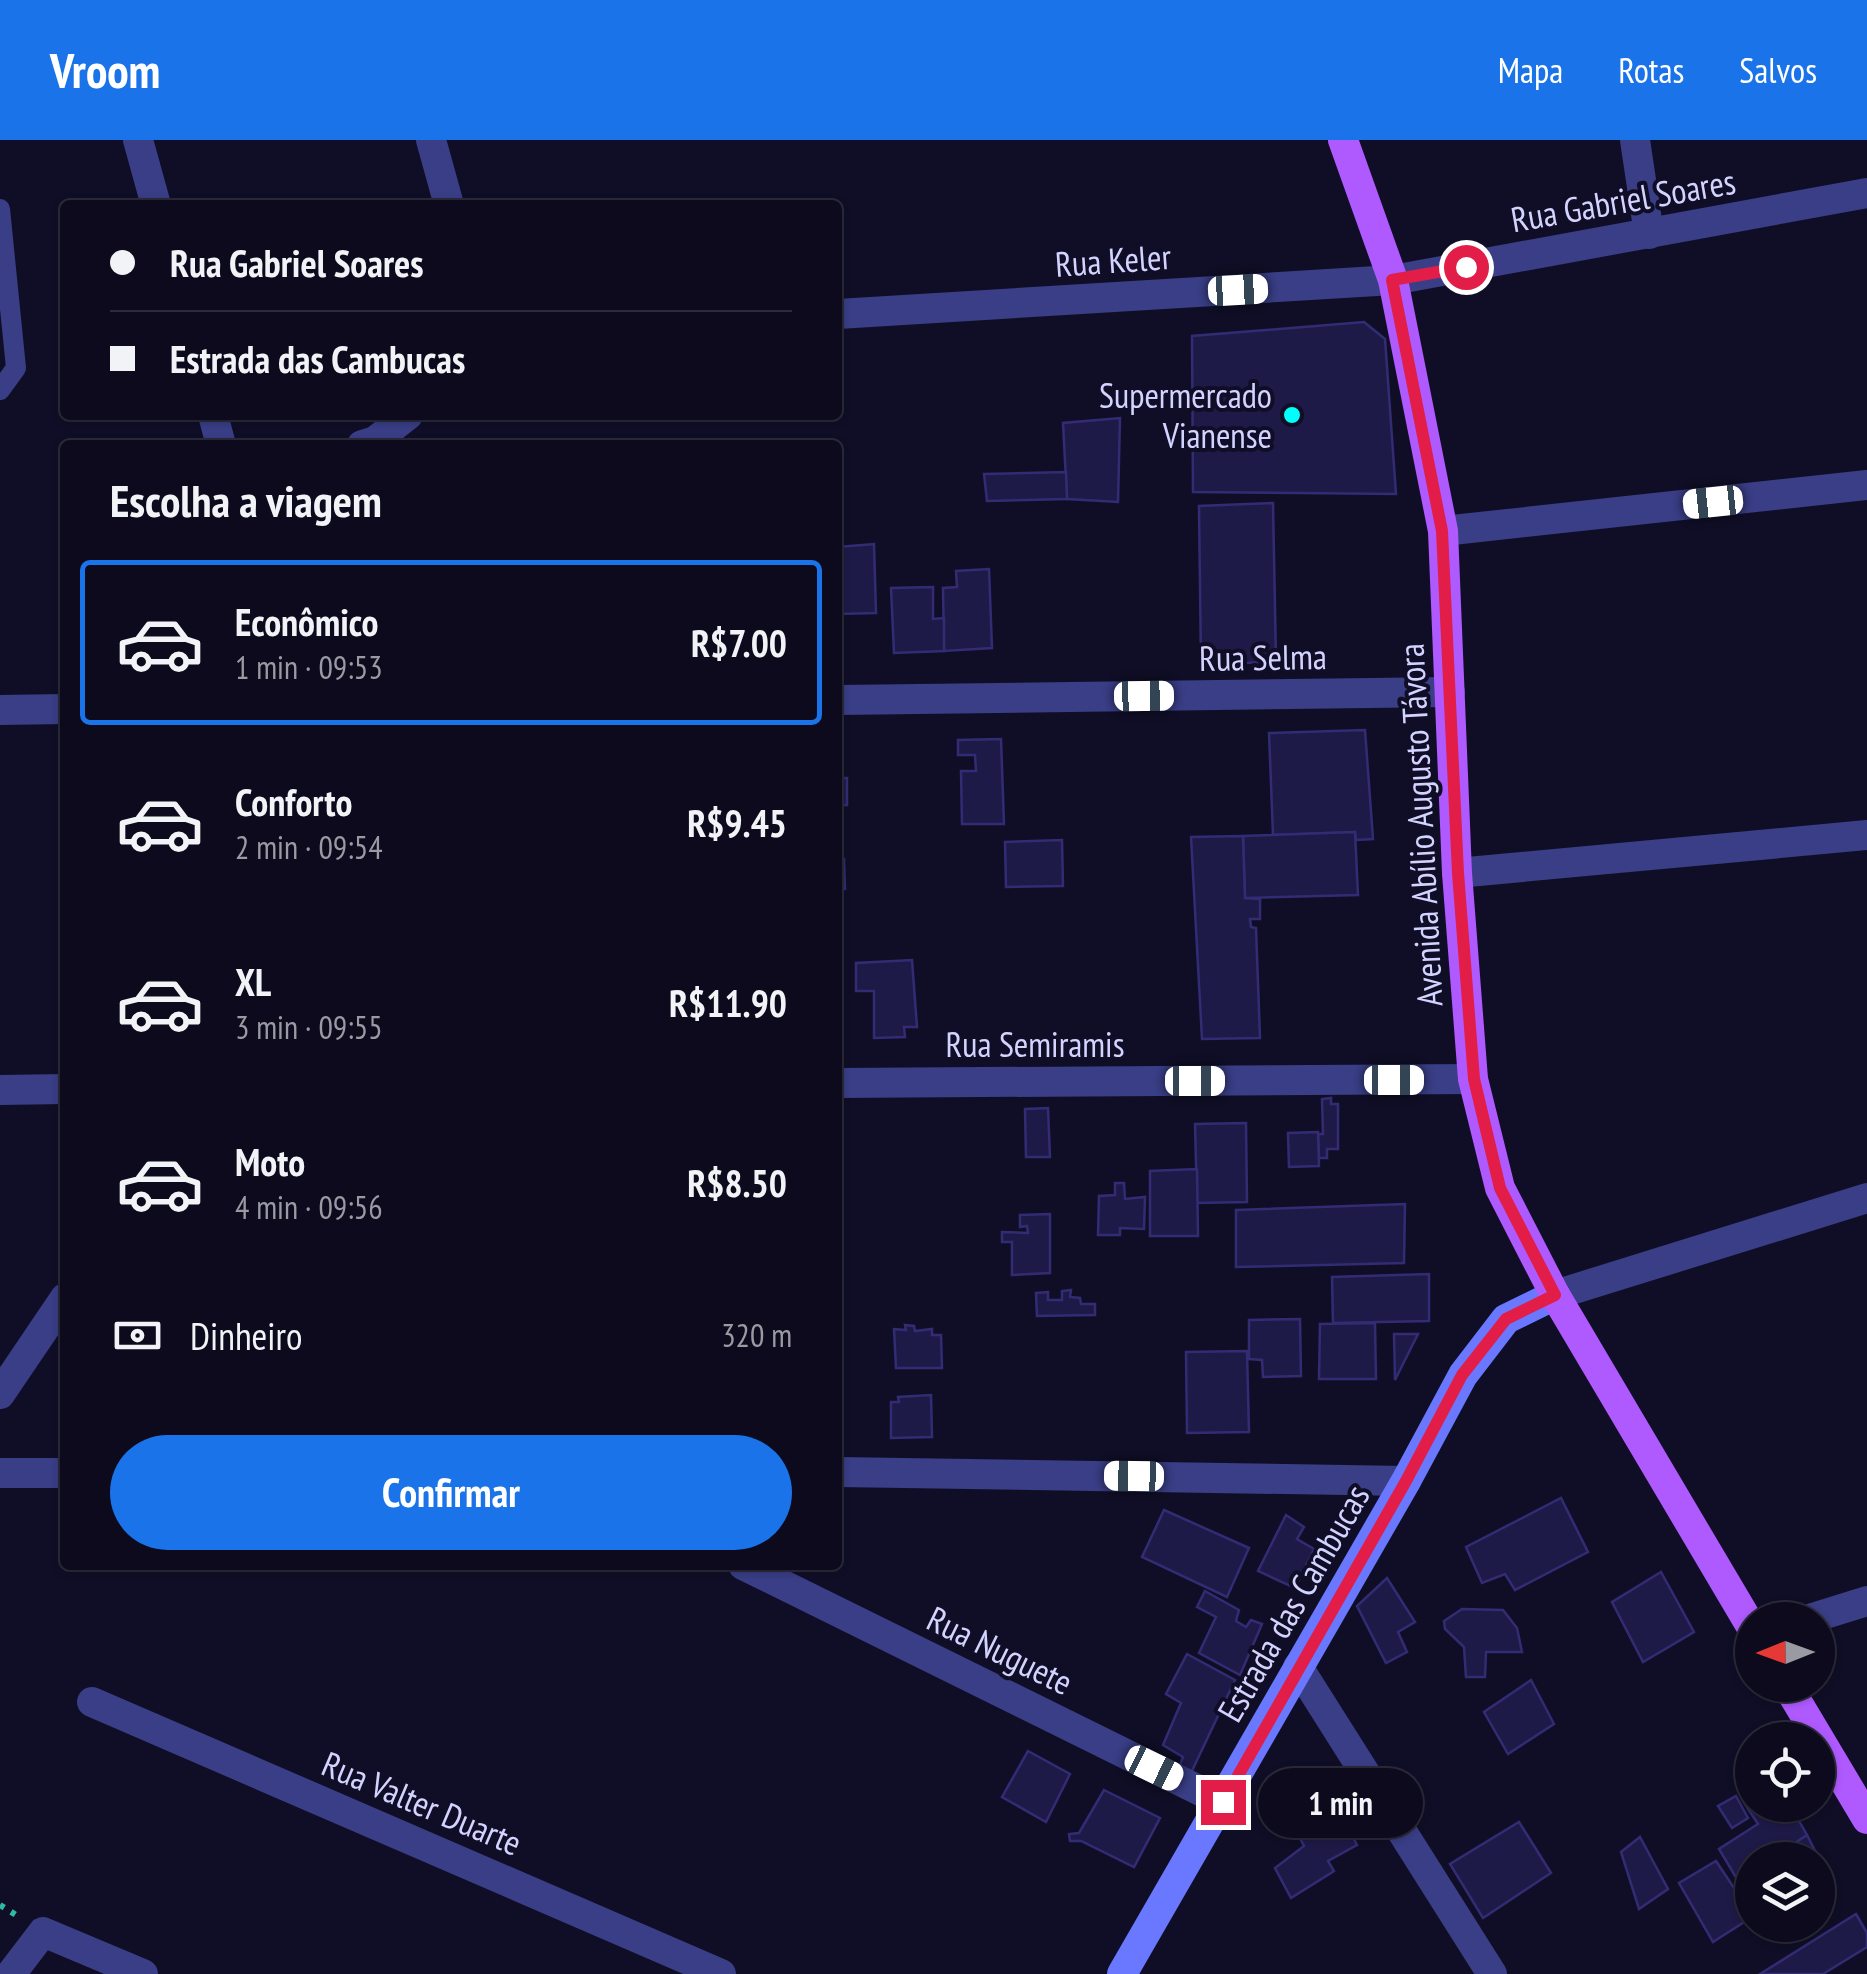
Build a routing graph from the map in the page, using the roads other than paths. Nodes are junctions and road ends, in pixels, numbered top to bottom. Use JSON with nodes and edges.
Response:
{"nodes":[{"id":1,"x":138,"y":140,"type":"edge"},
{"id":2,"x":431,"y":140,"type":"edge"},
{"id":3,"x":1343,"y":140,"type":"edge"},
{"id":4,"x":1634,"y":140,"type":"edge"},
{"id":5,"x":1867,"y":193,"type":"edge"},
{"id":6,"x":155,"y":200,"type":"edge"},
{"id":7,"x":448,"y":200,"type":"edge"},
{"id":8,"x":0,"y":209,"type":"edge"},
{"id":9,"x":1649,"y":234,"type":"junction"},
{"id":10,"x":1392,"y":280,"type":"junction"},
{"id":11,"x":842,"y":314,"type":"edge"},
{"id":12,"x":0,"y":390,"type":"edge"},
{"id":13,"x":401,"y":420,"type":"edge"},
{"id":14,"x":374,"y":440,"type":"edge"},
{"id":15,"x":1867,"y":485,"type":"edge"},
{"id":16,"x":1442,"y":531,"type":"junction"},
{"id":17,"x":1450,"y":692,"type":"junction"},
{"id":18,"x":842,"y":700,"type":"edge"},
{"id":19,"x":60,"y":709,"type":"edge"},
{"id":20,"x":0,"y":710,"type":"edge"},
{"id":21,"x":1867,"y":836,"type":"edge"},
{"id":22,"x":1458,"y":873,"type":"junction"},
{"id":23,"x":1474,"y":1079,"type":"junction"},
{"id":24,"x":842,"y":1083,"type":"edge"},
{"id":25,"x":60,"y":1089,"type":"edge"},
{"id":26,"x":0,"y":1090,"type":"edge"},
{"id":27,"x":1867,"y":1198,"type":"edge"},
{"id":28,"x":1555,"y":1295,"type":"junction"},
{"id":29,"x":60,"y":1305,"type":"edge"},
{"id":30,"x":0,"y":1394,"type":"edge"},
{"id":31,"x":842,"y":1472,"type":"edge"},
{"id":32,"x":0,"y":1473,"type":"edge"},
{"id":33,"x":60,"y":1474,"type":"edge"},
{"id":34,"x":1406,"y":1481,"type":"junction"},
{"id":35,"x":753,"y":1570,"type":"edge"},
{"id":36,"x":1737,"y":1602,"type":"edge"},
{"id":37,"x":1867,"y":1602,"type":"edge"},
{"id":38,"x":1835,"y":1611,"type":"edge"},
{"id":39,"x":1298,"y":1667,"type":"junction"},
{"id":40,"x":92,"y":1702,"type":"dead end"},
{"id":41,"x":1797,"y":1702,"type":"edge"},
{"id":42,"x":1223,"y":1802,"type":"junction"},
{"id":43,"x":1867,"y":1818,"type":"edge"},
{"id":44,"x":11,"y":1974,"type":"edge"},
{"id":45,"x":143,"y":1974,"type":"edge"},
{"id":46,"x":721,"y":1974,"type":"edge"},
{"id":47,"x":1122,"y":1974,"type":"edge"},
{"id":48,"x":1492,"y":1974,"type":"edge"}],
"edges":[{"from":1,"to":6,"type":"street"},
{"from":2,"to":7,"type":"street"},
{"from":3,"to":10,"type":"main road","name":"Avenida Abílio Augusto Távora"},
{"from":4,"to":9,"type":"street"},
{"from":5,"to":9,"type":"street","name":"Rua Gabriel Soares"},
{"from":8,"to":12,"type":"lane"},
{"from":9,"to":10,"type":"street","name":"Rua Gabriel Soares"},
{"from":10,"to":11,"type":"street","name":"Rua Keler"},
{"from":10,"to":16,"type":"main road","name":"Avenida Abílio Augusto Távora"},
{"from":13,"to":14,"type":"street"},
{"from":15,"to":16,"type":"street"},
{"from":16,"to":17,"type":"main road","name":"Avenida Abílio Augusto Távora"},
{"from":17,"to":18,"type":"street","name":"Rua Selma"},
{"from":17,"to":22,"type":"main road","name":"Avenida Abílio Augusto Távora"},
{"from":19,"to":20,"type":"street"},
{"from":21,"to":22,"type":"street"},
{"from":22,"to":23,"type":"main road","name":"Avenida Abílio Augusto Távora"},
{"from":23,"to":24,"type":"street","name":"Rua Semiramis"},
{"from":23,"to":28,"type":"main road","name":"Avenida Abílio Augusto Távora"},
{"from":25,"to":26,"type":"street"},
{"from":27,"to":28,"type":"street"},
{"from":28,"to":34,"type":"street","name":"Estrada das Cambucas"},
{"from":28,"to":36,"type":"main road","name":"Avenida Abílio Augusto Távora"},
{"from":29,"to":30,"type":"street"},
{"from":31,"to":34,"type":"street"},
{"from":32,"to":33,"type":"street"},
{"from":34,"to":39,"type":"street","name":"Estrada das Cambucas"},
{"from":35,"to":42,"type":"street","name":"Rua Nuguete"},
{"from":37,"to":38,"type":"street"},
{"from":39,"to":42,"type":"street","name":"Estrada das Cambucas"},
{"from":39,"to":48,"type":"street"},
{"from":40,"to":46,"type":"street","name":"Rua Valter Duarte"},
{"from":41,"to":43,"type":"main road"},
{"from":42,"to":47,"type":"street","name":"Estrada das Cambucas"},
{"from":44,"to":45,"type":"street"}]}
